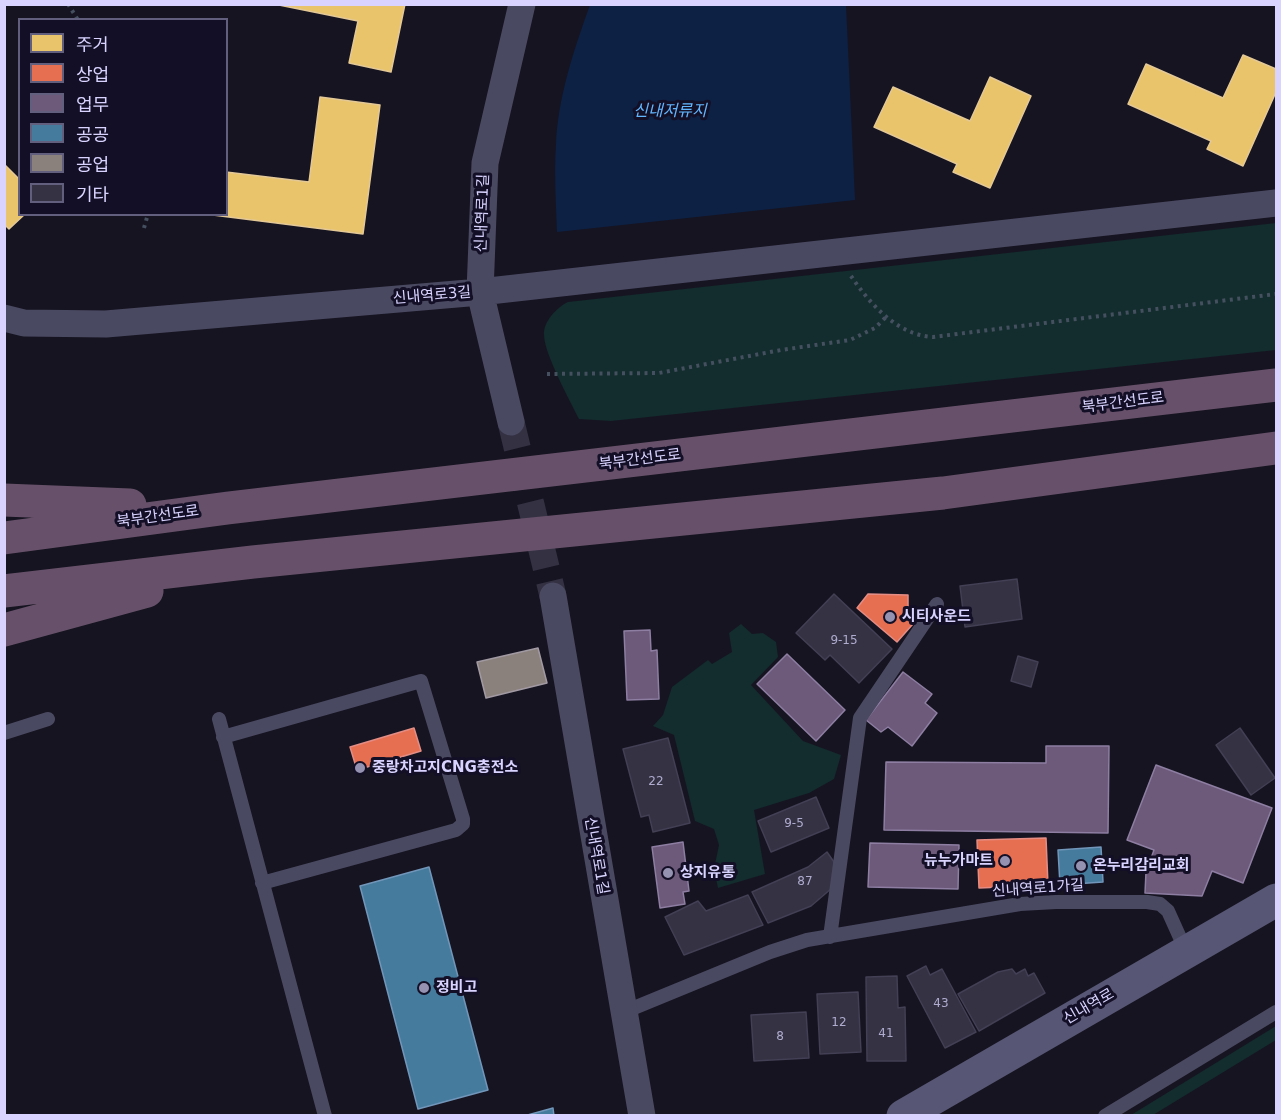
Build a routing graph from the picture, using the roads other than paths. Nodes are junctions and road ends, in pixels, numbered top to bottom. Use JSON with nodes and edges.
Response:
{"nodes":[{"id":1,"x":522,"y":4,"type":"edge"},
{"id":2,"x":1276,"y":203,"type":"edge"},
{"id":3,"x":480,"y":292,"type":"junction"},
{"id":4,"x":4,"y":318,"type":"edge"},
{"id":5,"x":1276,"y":385,"type":"edge"},
{"id":6,"x":510,"y":422,"type":"tunnel mouth"},
{"id":7,"x":1276,"y":448,"type":"edge"},
{"id":8,"x":4,"y":500,"type":"edge"},
{"id":9,"x":228,"y":508,"type":"junction"},
{"id":10,"x":4,"y":538,"type":"edge"},
{"id":11,"x":253,"y":562,"type":"junction"},
{"id":12,"x":4,"y":591,"type":"edge"},
{"id":13,"x":553,"y":596,"type":"tunnel mouth"},
{"id":14,"x":937,"y":604,"type":"dead end"},
{"id":15,"x":4,"y":630,"type":"edge"},
{"id":16,"x":48,"y":719,"type":"dead end"},
{"id":17,"x":219,"y":719,"type":"dead end"},
{"id":18,"x":4,"y":733,"type":"edge"},
{"id":19,"x":223,"y":737,"type":"junction"},
{"id":20,"x":262,"y":883,"type":"junction"},
{"id":21,"x":1276,"y":900,"type":"edge"},
{"id":22,"x":830,"y":937,"type":"junction"},
{"id":23,"x":1186,"y":951,"type":"junction"},
{"id":24,"x":624,"y":1012,"type":"junction"},
{"id":25,"x":1276,"y":1012,"type":"edge"},
{"id":26,"x":324,"y":1116,"type":"edge"},
{"id":27,"x":642,"y":1116,"type":"edge"},
{"id":28,"x":903,"y":1116,"type":"edge"},
{"id":29,"x":1105,"y":1116,"type":"edge"}],
"edges":[{"from":1,"to":3,"type":"street","name":"신내역로1길"},
{"from":2,"to":3,"type":"street","name":"신내역로3길"},
{"from":3,"to":4,"type":"street","name":"신내역로3길"},
{"from":3,"to":6,"type":"street","name":"신내역로1길"},
{"from":5,"to":9,"type":"highway","name":"북부간선도로"},
{"from":7,"to":11,"type":"highway"},
{"from":8,"to":9,"type":"highway"},
{"from":9,"to":10,"type":"highway","name":"북부간선도로"},
{"from":11,"to":12,"type":"highway"},
{"from":11,"to":15,"type":"highway"},
{"from":13,"to":24,"type":"street","name":"신내역로1길"},
{"from":14,"to":22,"type":"lane"},
{"from":16,"to":18,"type":"lane"},
{"from":17,"to":19,"type":"lane"},
{"from":19,"to":20,"type":"lane"},
{"from":19,"to":20,"type":"lane"},
{"from":20,"to":26,"type":"lane"},
{"from":21,"to":23,"type":"street","name":"신내역로"},
{"from":22,"to":23,"type":"lane","name":"신내역로1가길"},
{"from":22,"to":24,"type":"lane","name":"신내역로1가길"},
{"from":23,"to":28,"type":"street","name":"신내역로"},
{"from":24,"to":27,"type":"street","name":"신내역로1길"},
{"from":25,"to":29,"type":"lane"}]}
